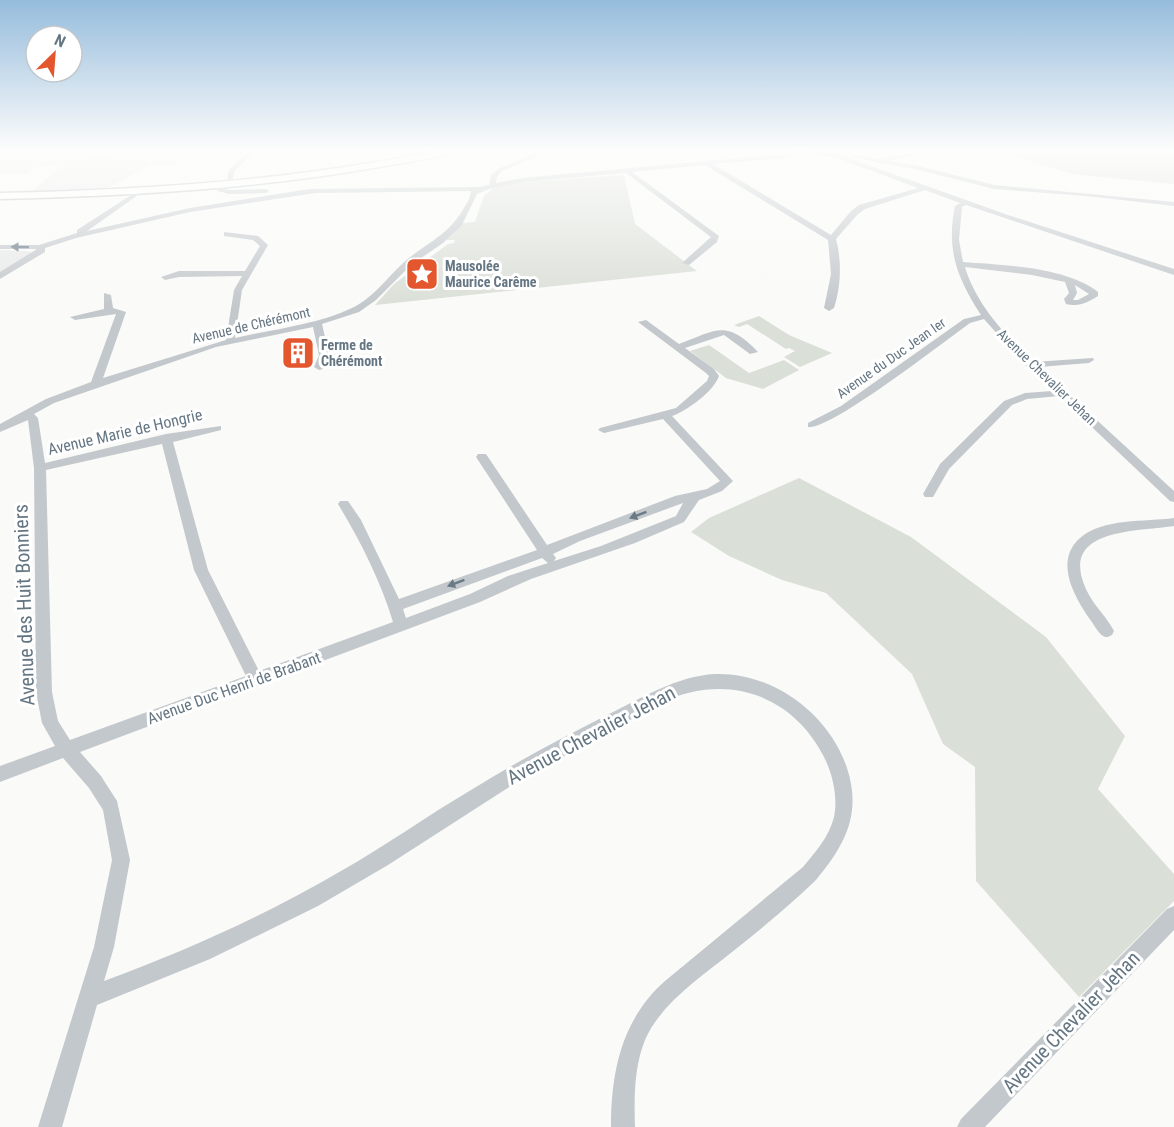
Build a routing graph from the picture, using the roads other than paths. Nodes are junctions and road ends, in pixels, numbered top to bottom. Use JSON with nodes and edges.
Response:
{"nodes":[{"id":1,"x":126,"y":202,"type":"edge"},
{"id":2,"x":246,"y":202,"type":"edge"},
{"id":3,"x":473,"y":202,"type":"edge"},
{"id":4,"x":667,"y":202,"type":"edge"},
{"id":5,"x":768,"y":202,"type":"edge"},
{"id":6,"x":880,"y":202,"type":"edge"},
{"id":7,"x":961,"y":202,"type":"edge"},
{"id":8,"x":1153,"y":202,"type":"edge"},
{"id":9,"x":965,"y":203,"type":"junction"},
{"id":10,"x":1174,"y":204,"type":"edge"},
{"id":11,"x":812,"y":228,"type":"junction"},
{"id":12,"x":840,"y":230,"type":"junction"},
{"id":13,"x":227,"y":234,"type":"dead end"},
{"id":14,"x":74,"y":236,"type":"junction"},
{"id":15,"x":832,"y":239,"type":"junction"},
{"id":16,"x":0,"y":247,"type":"edge"},
{"id":17,"x":40,"y":247,"type":"junction"},
{"id":18,"x":686,"y":263,"type":"dead end"},
{"id":19,"x":960,"y":264,"type":"junction"},
{"id":20,"x":1174,"y":272,"type":"edge"},
{"id":21,"x":248,"y":273,"type":"junction"},
{"id":22,"x":0,"y":276,"type":"edge"},
{"id":23,"x":165,"y":277,"type":"dead end"},
{"id":24,"x":1069,"y":282,"type":"dead end"},
{"id":25,"x":107,"y":295,"type":"dead end"},
{"id":26,"x":829,"y":308,"type":"dead end"},
{"id":27,"x":110,"y":310,"type":"junction"},
{"id":28,"x":987,"y":316,"type":"junction"},
{"id":29,"x":75,"y":317,"type":"dead end"},
{"id":30,"x":643,"y":321,"type":"dead end"},
{"id":31,"x":317,"y":323,"type":"junction"},
{"id":32,"x":230,"y":342,"type":"junction"},
{"id":33,"x":678,"y":348,"type":"junction"},
{"id":34,"x":753,"y":352,"type":"dead end"},
{"id":35,"x":1089,"y":360,"type":"dead end"},
{"id":36,"x":1031,"y":365,"type":"junction"},
{"id":37,"x":319,"y":367,"type":"dead end"},
{"id":38,"x":96,"y":384,"type":"junction"},
{"id":39,"x":1061,"y":393,"type":"junction"},
{"id":40,"x":27,"y":414,"type":"junction"},
{"id":41,"x":665,"y":415,"type":"junction"},
{"id":42,"x":812,"y":425,"type":"dead end"},
{"id":43,"x":217,"y":428,"type":"dead end"},
{"id":44,"x":0,"y":429,"type":"edge"},
{"id":45,"x":604,"y":430,"type":"dead end"},
{"id":46,"x":166,"y":438,"type":"junction"},
{"id":47,"x":482,"y":457,"type":"dead end"},
{"id":48,"x":40,"y":468,"type":"junction"},
{"id":49,"x":929,"y":494,"type":"dead end"},
{"id":50,"x":693,"y":497,"type":"junction"},
{"id":51,"x":1174,"y":498,"type":"edge"},
{"id":52,"x":344,"y":504,"type":"dead end"},
{"id":53,"x":1174,"y":522,"type":"edge"},
{"id":54,"x":545,"y":552,"type":"junction"},
{"id":55,"x":553,"y":564,"type":"junction"},
{"id":56,"x":395,"y":606,"type":"junction"},
{"id":57,"x":401,"y":626,"type":"junction"},
{"id":58,"x":1107,"y":631,"type":"dead end"},
{"id":59,"x":256,"y":681,"type":"junction"},
{"id":60,"x":66,"y":749,"type":"junction"},
{"id":61,"x":0,"y":774,"type":"edge"},
{"id":62,"x":1174,"y":916,"type":"edge"},
{"id":63,"x":90,"y":997,"type":"junction"},
{"id":64,"x":50,"y":1127,"type":"edge"},
{"id":65,"x":623,"y":1127,"type":"edge"},
{"id":66,"x":969,"y":1127,"type":"edge"}],
"edges":[{"from":1,"to":14,"type":"street"},
{"from":2,"to":14,"type":"street"},
{"from":3,"to":31,"type":"street","name":"Avenue de Chérémont"},
{"from":4,"to":18,"type":"street"},
{"from":5,"to":11,"type":"street"},
{"from":6,"to":12,"type":"street"},
{"from":7,"to":9,"type":"street"},
{"from":8,"to":10,"type":"street"},
{"from":9,"to":19,"type":"street","name":"Avenue Chevalier Jehan"},
{"from":9,"to":20,"type":"street"},
{"from":11,"to":12,"type":"street"},
{"from":11,"to":15,"type":"street"},
{"from":12,"to":15,"type":"street"},
{"from":13,"to":21,"type":"street"},
{"from":14,"to":17,"type":"street"},
{"from":15,"to":26,"type":"street"},
{"from":17,"to":16,"type":"street","one_way":true},
{"from":17,"to":22,"type":"street"},
{"from":19,"to":24,"type":"street"},
{"from":19,"to":28,"type":"street","name":"Avenue Chevalier Jehan"},
{"from":21,"to":23,"type":"street"},
{"from":21,"to":32,"type":"street"},
{"from":25,"to":27,"type":"street"},
{"from":27,"to":29,"type":"street"},
{"from":27,"to":38,"type":"street"},
{"from":28,"to":36,"type":"street","name":"Avenue Chevalier Jehan"},
{"from":28,"to":42,"type":"street","name":"Avenue du Duc Jean Ier"},
{"from":30,"to":33,"type":"street"},
{"from":31,"to":32,"type":"street","name":"Avenue de Chérémont"},
{"from":31,"to":37,"type":"street"},
{"from":32,"to":38,"type":"street","name":"Avenue de Chérémont"},
{"from":33,"to":34,"type":"street"},
{"from":33,"to":41,"type":"street"},
{"from":35,"to":36,"type":"street"},
{"from":36,"to":39,"type":"street","name":"Avenue Chevalier Jehan"},
{"from":38,"to":40,"type":"street","name":"Avenue de Chérémont"},
{"from":39,"to":49,"type":"street"},
{"from":39,"to":51,"type":"street","name":"Avenue Chevalier Jehan"},
{"from":40,"to":44,"type":"street","name":"Avenue de Chérémont"},
{"from":40,"to":48,"type":"street","name":"Avenue des Huit Bonniers"},
{"from":41,"to":45,"type":"street"},
{"from":41,"to":50,"type":"street"},
{"from":43,"to":46,"type":"street","name":"Avenue Marie de Hongrie"},
{"from":46,"to":48,"type":"street","name":"Avenue Marie de Hongrie"},
{"from":46,"to":59,"type":"street"},
{"from":47,"to":54,"type":"street"},
{"from":48,"to":60,"type":"street","name":"Avenue des Huit Bonniers"},
{"from":50,"to":54,"type":"street","one_way":true},
{"from":50,"to":55,"type":"street","name":"Avenue Duc Henri de Brabant"},
{"from":52,"to":56,"type":"street"},
{"from":53,"to":58,"type":"street"},
{"from":54,"to":55,"type":"street"},
{"from":54,"to":56,"type":"street","one_way":true},
{"from":55,"to":57,"type":"street","name":"Avenue Duc Henri de Brabant"},
{"from":56,"to":57,"type":"street"},
{"from":57,"to":59,"type":"street","name":"Avenue Duc Henri de Brabant"},
{"from":59,"to":60,"type":"street","name":"Avenue Duc Henri de Brabant"},
{"from":60,"to":61,"type":"street","name":"Avenue Duc Henri de Brabant"},
{"from":60,"to":63,"type":"street","name":"Avenue des Huit Bonniers"},
{"from":62,"to":66,"type":"street","name":"Avenue Chevalier Jehan"},
{"from":63,"to":64,"type":"street","name":"Avenue des Huit Bonniers"},
{"from":63,"to":65,"type":"street","name":"Avenue Chevalier Jehan"}]}
